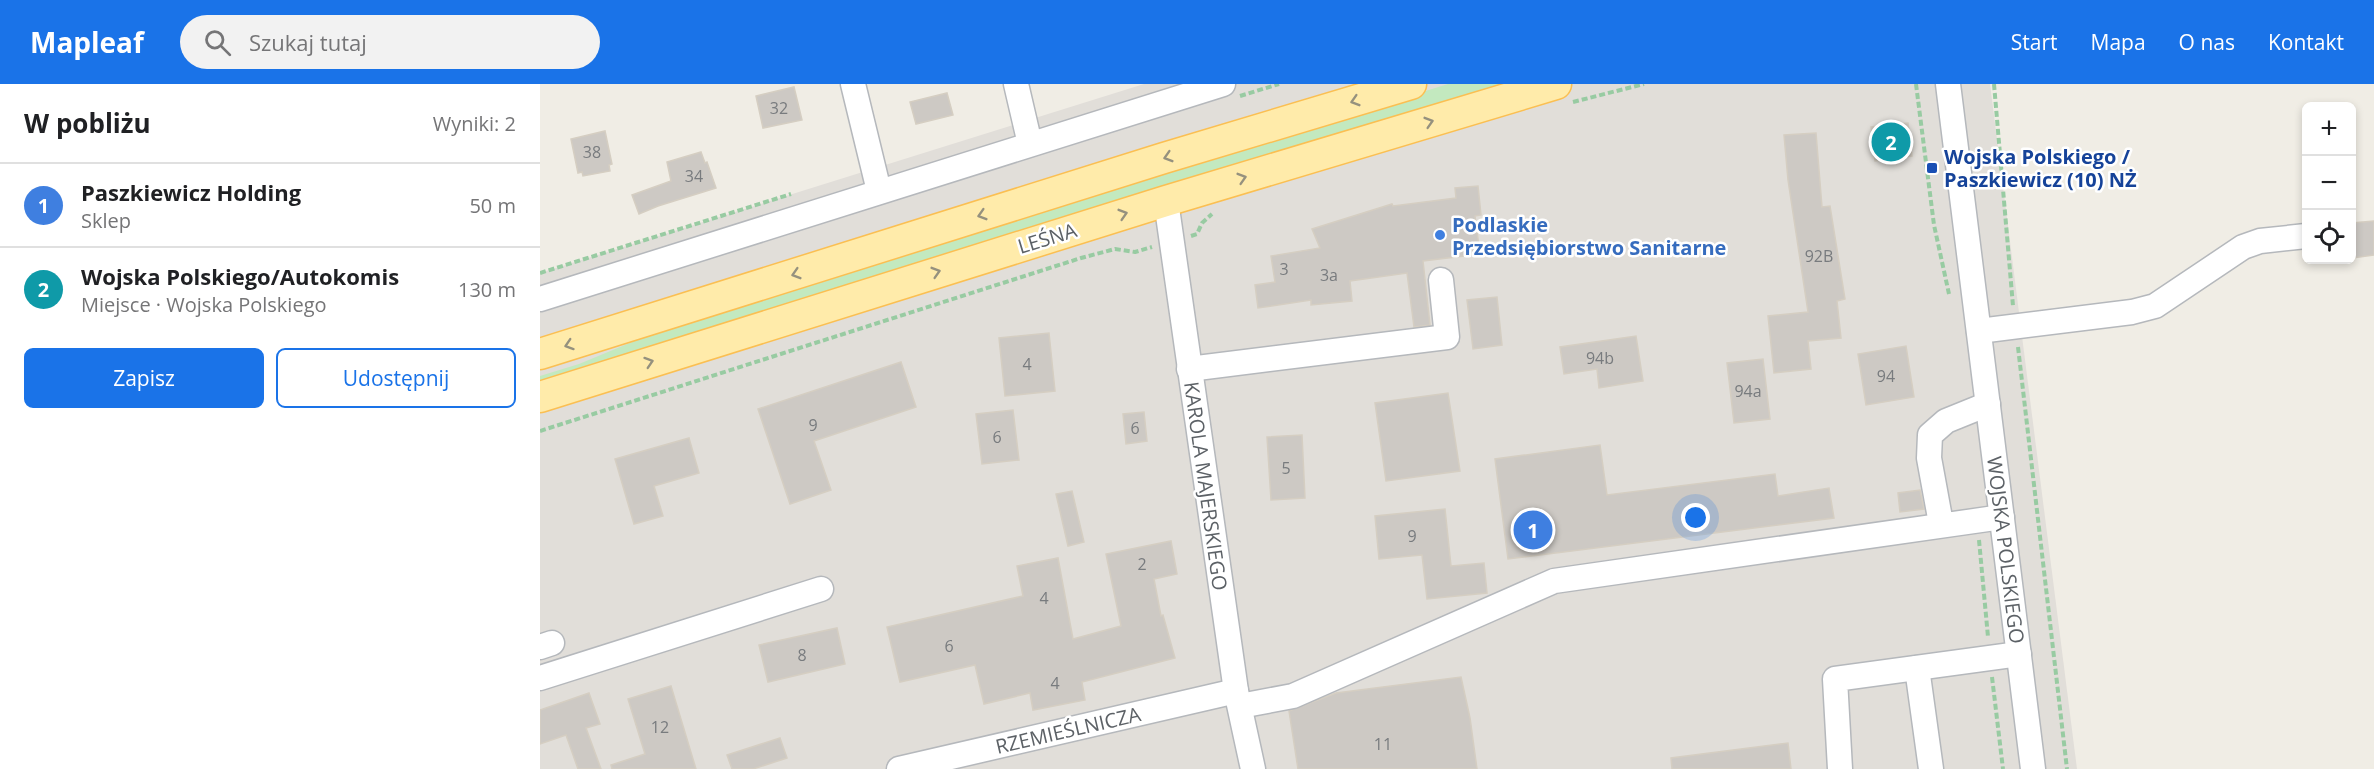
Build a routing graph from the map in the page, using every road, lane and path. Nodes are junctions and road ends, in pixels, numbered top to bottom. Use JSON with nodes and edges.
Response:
{"nodes":[{"id":1,"x":853,"y":84,"type":"edge"},
{"id":2,"x":1016,"y":84,"type":"edge"},
{"id":3,"x":1224,"y":84,"type":"edge"},
{"id":4,"x":1411,"y":84,"type":"edge"},
{"id":5,"x":1644,"y":84,"type":"edge"},
{"id":6,"x":1948,"y":84,"type":"edge"},
{"id":7,"x":1994,"y":84,"type":"edge"},
{"id":8,"x":1563,"y":93,"type":"edge"},
{"id":9,"x":1030,"y":144,"type":"junction"},
{"id":10,"x":879,"y":191,"type":"junction"},
{"id":11,"x":1166,"y":201,"type":"junction"},
{"id":12,"x":1219,"y":208,"type":"dead end"},
{"id":13,"x":2302,"y":237,"type":"edge"},
{"id":14,"x":1171,"y":242,"type":"junction"},
{"id":15,"x":1441,"y":280,"type":"dead end"},
{"id":16,"x":540,"y":299,"type":"edge"},
{"id":17,"x":2016,"y":327,"type":"junction"},
{"id":18,"x":1979,"y":331,"type":"junction"},
{"id":19,"x":540,"y":354,"type":"edge"},
{"id":20,"x":1189,"y":369,"type":"junction"},
{"id":21,"x":540,"y":397,"type":"edge"},
{"id":22,"x":1988,"y":404,"type":"junction"},
{"id":23,"x":540,"y":431,"type":"edge"},
{"id":24,"x":2002,"y":517,"type":"junction"},
{"id":25,"x":1947,"y":524,"type":"junction"},
{"id":26,"x":821,"y":590,"type":"dead end"},
{"id":27,"x":2019,"y":654,"type":"junction"},
{"id":28,"x":1917,"y":668,"type":"junction"},
{"id":29,"x":540,"y":678,"type":"edge"},
{"id":30,"x":1238,"y":698,"type":"junction"},
{"id":31,"x":899,"y":769,"type":"edge"},
{"id":32,"x":1253,"y":769,"type":"edge"},
{"id":33,"x":1840,"y":769,"type":"edge"},
{"id":34,"x":1931,"y":769,"type":"edge"},
{"id":35,"x":2033,"y":769,"type":"edge"},
{"id":36,"x":2067,"y":769,"type":"edge"}],
"edges":[{"from":1,"to":10,"type":"street"},
{"from":2,"to":9,"type":"street"},
{"from":3,"to":9,"type":"street"},
{"from":4,"to":19,"type":"main road","name":"LEŚNA","one_way":true},
{"from":5,"to":8,"type":"path"},
{"from":6,"to":18,"type":"street","name":"WOJSKA POLSKIEGO"},
{"from":7,"to":17,"type":"path"},
{"from":11,"to":8,"type":"main road","name":"LEŚNA","one_way":true},
{"from":9,"to":10,"type":"street"},
{"from":10,"to":16,"type":"street"},
{"from":11,"to":14,"type":"street","name":"KAROLA MAJERSKIEGO"},
{"from":21,"to":11,"type":"main road","name":"LEŚNA","one_way":true},
{"from":12,"to":14,"type":"path"},
{"from":13,"to":17,"type":"street"},
{"from":14,"to":20,"type":"street","name":"KAROLA MAJERSKIEGO"},
{"from":14,"to":23,"type":"path"},
{"from":15,"to":20,"type":"street"},
{"from":17,"to":18,"type":"street"},
{"from":17,"to":36,"type":"path"},
{"from":18,"to":22,"type":"street","name":"WOJSKA POLSKIEGO"},
{"from":20,"to":30,"type":"street","name":"KAROLA MAJERSKIEGO"},
{"from":22,"to":24,"type":"street","name":"WOJSKA POLSKIEGO"},
{"from":22,"to":25,"type":"street"},
{"from":24,"to":25,"type":"street","name":"RZEMIEŚLNICZA"},
{"from":24,"to":27,"type":"street","name":"WOJSKA POLSKIEGO"},
{"from":25,"to":30,"type":"street","name":"RZEMIEŚLNICZA"},
{"from":26,"to":29,"type":"street"},
{"from":27,"to":28,"type":"street"},
{"from":27,"to":35,"type":"street","name":"WOJSKA POLSKIEGO"},
{"from":28,"to":33,"type":"street"},
{"from":28,"to":34,"type":"street"},
{"from":30,"to":31,"type":"street","name":"RZEMIEŚLNICZA"},
{"from":30,"to":32,"type":"street","name":"KAROLA MAJERSKIEGO"}]}
